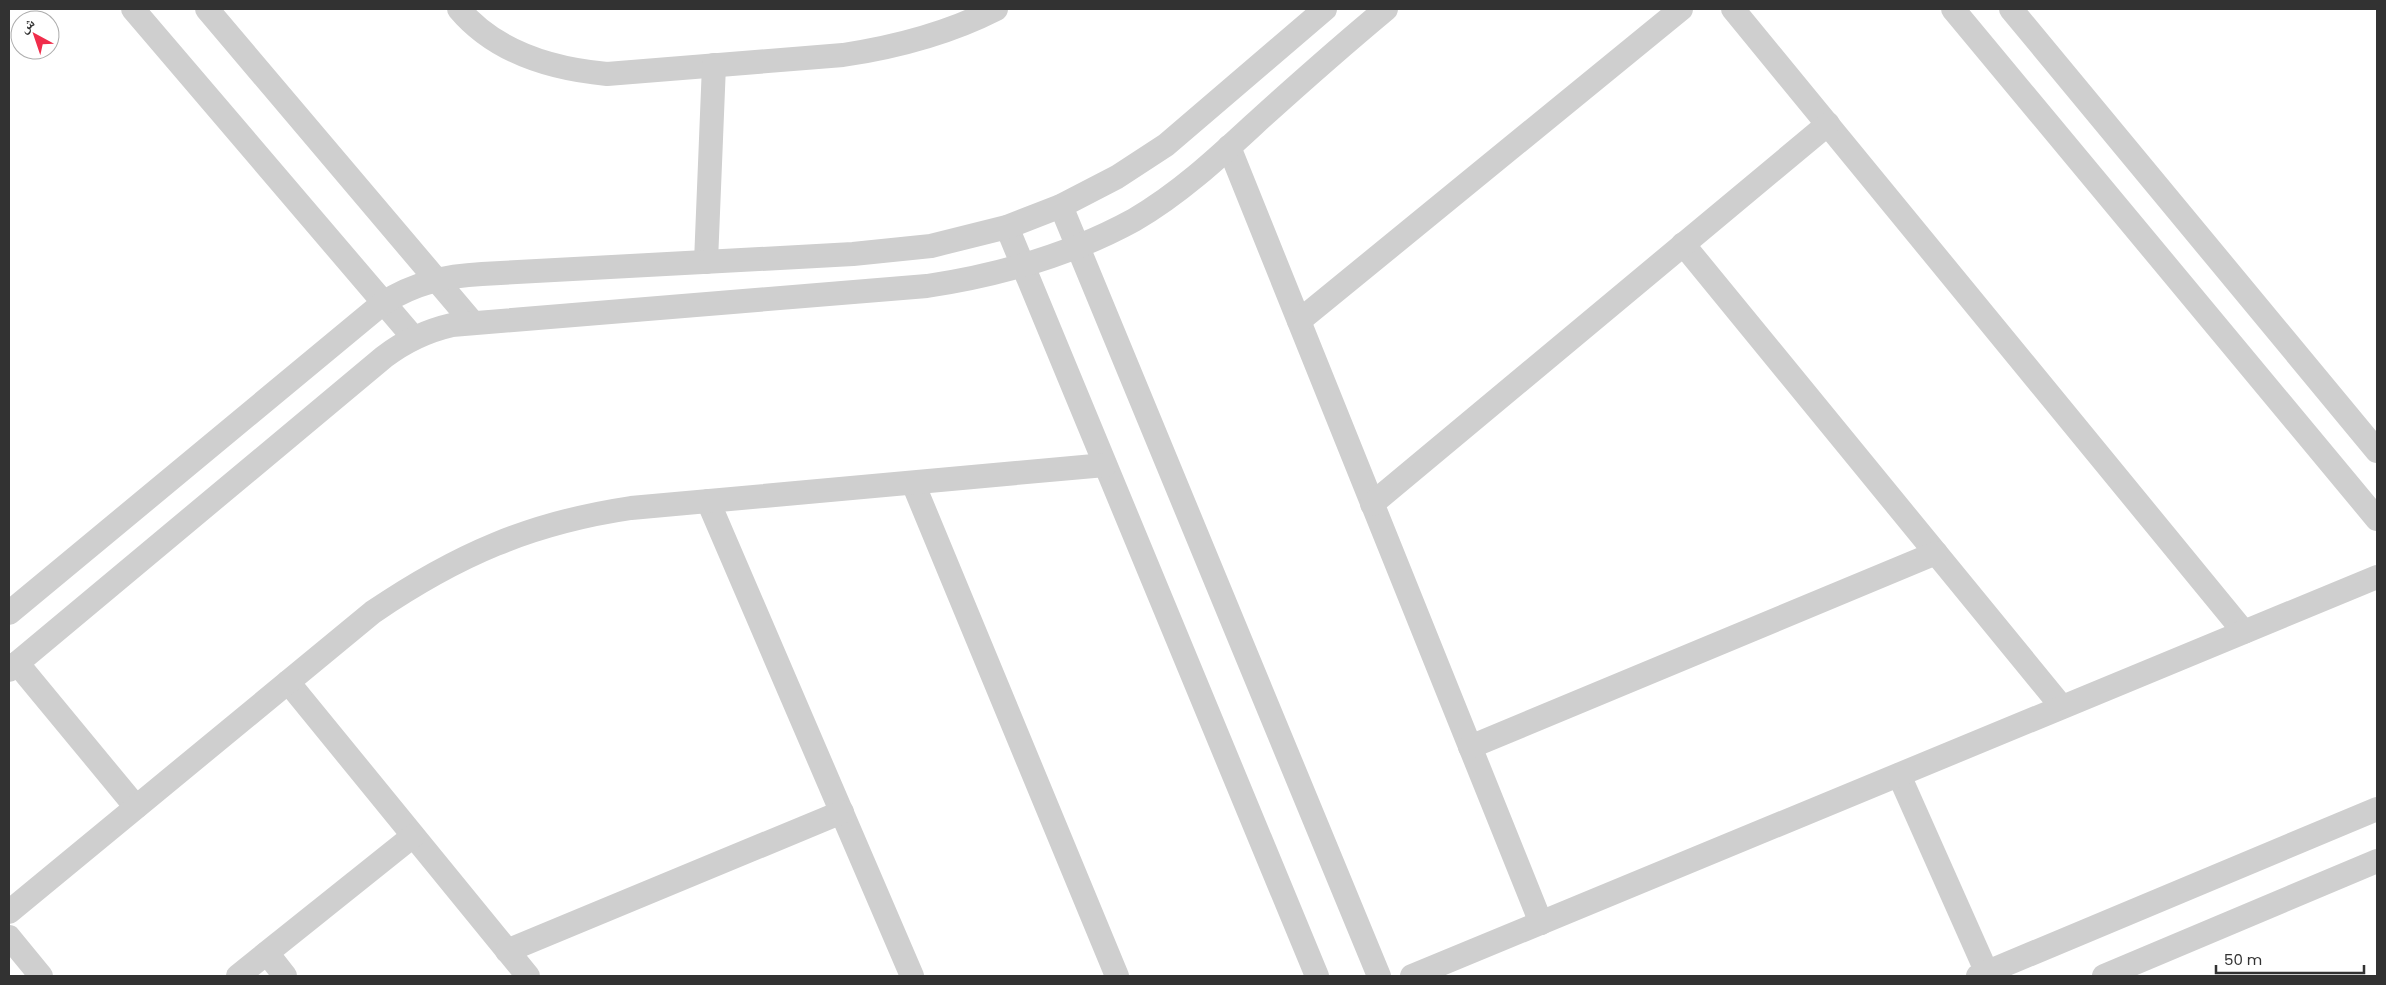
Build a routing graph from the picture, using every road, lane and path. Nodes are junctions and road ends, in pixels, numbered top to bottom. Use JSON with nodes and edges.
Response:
{"nodes":[{"id":1,"x":133,"y":9,"type":"edge"},
{"id":2,"x":207,"y":9,"type":"edge"},
{"id":3,"x":459,"y":9,"type":"edge"},
{"id":4,"x":996,"y":9,"type":"edge"},
{"id":5,"x":1326,"y":9,"type":"edge"},
{"id":6,"x":1386,"y":9,"type":"edge"},
{"id":7,"x":1681,"y":9,"type":"edge"},
{"id":8,"x":1733,"y":9,"type":"edge"},
{"id":9,"x":1953,"y":9,"type":"edge"},
{"id":10,"x":2011,"y":9,"type":"edge"},
{"id":11,"x":714,"y":65,"type":"junction"},
{"id":12,"x":1828,"y":124,"type":"junction"},
{"id":13,"x":1229,"y":147,"type":"junction"},
{"id":14,"x":1061,"y":206,"type":"junction"},
{"id":15,"x":1007,"y":227,"type":"junction"},
{"id":16,"x":1684,"y":244,"type":"junction"},
{"id":17,"x":1078,"y":247,"type":"junction"},
{"id":18,"x":706,"y":262,"type":"junction"},
{"id":19,"x":1023,"y":266,"type":"junction"},
{"id":20,"x":436,"y":279,"type":"junction"},
{"id":21,"x":384,"y":303,"type":"junction"},
{"id":22,"x":1299,"y":321,"type":"junction"},
{"id":23,"x":473,"y":323,"type":"junction"},
{"id":24,"x":413,"y":337,"type":"junction"},
{"id":25,"x":2377,"y":450,"type":"edge"},
{"id":26,"x":1105,"y":465,"type":"junction"},
{"id":27,"x":913,"y":483,"type":"junction"},
{"id":28,"x":708,"y":501,"type":"junction"},
{"id":29,"x":1372,"y":504,"type":"junction"},
{"id":30,"x":2377,"y":519,"type":"edge"},
{"id":31,"x":1936,"y":554,"type":"junction"},
{"id":32,"x":2377,"y":577,"type":"edge"},
{"id":33,"x":9,"y":613,"type":"edge"},
{"id":34,"x":2244,"y":632,"type":"junction"},
{"id":35,"x":13,"y":666,"type":"edge"},
{"id":36,"x":288,"y":682,"type":"junction"},
{"id":37,"x":2062,"y":707,"type":"junction"},
{"id":38,"x":1470,"y":747,"type":"junction"},
{"id":39,"x":1899,"y":775,"type":"junction"},
{"id":40,"x":136,"y":807,"type":"junction"},
{"id":41,"x":2377,"y":809,"type":"edge"},
{"id":42,"x":842,"y":812,"type":"junction"},
{"id":43,"x":414,"y":836,"type":"junction"},
{"id":44,"x":2377,"y":862,"type":"edge"},
{"id":45,"x":9,"y":912,"type":"edge"},
{"id":46,"x":1541,"y":923,"type":"junction"},
{"id":47,"x":9,"y":937,"type":"edge"},
{"id":48,"x":507,"y":951,"type":"junction"},
{"id":49,"x":267,"y":953,"type":"junction"},
{"id":50,"x":1983,"y":974,"type":"edge"},
{"id":51,"x":41,"y":976,"type":"edge"},
{"id":52,"x":238,"y":976,"type":"edge"},
{"id":53,"x":285,"y":976,"type":"edge"},
{"id":54,"x":528,"y":976,"type":"edge"},
{"id":55,"x":912,"y":976,"type":"edge"},
{"id":56,"x":1117,"y":976,"type":"edge"},
{"id":57,"x":1317,"y":976,"type":"edge"},
{"id":58,"x":1379,"y":976,"type":"edge"},
{"id":59,"x":1412,"y":976,"type":"edge"},
{"id":60,"x":2104,"y":976,"type":"edge"}],
"edges":[{"from":1,"to":21,"type":"street"},
{"from":2,"to":20,"type":"street"},
{"from":3,"to":11,"type":"street"},
{"from":4,"to":11,"type":"street"},
{"from":5,"to":14,"type":"street"},
{"from":6,"to":13,"type":"street"},
{"from":7,"to":22,"type":"street"},
{"from":8,"to":12,"type":"street"},
{"from":9,"to":30,"type":"street"},
{"from":10,"to":25,"type":"street"},
{"from":11,"to":18,"type":"street"},
{"from":12,"to":16,"type":"street"},
{"from":12,"to":34,"type":"street"},
{"from":13,"to":17,"type":"street"},
{"from":13,"to":22,"type":"street"},
{"from":14,"to":15,"type":"street"},
{"from":14,"to":17,"type":"street"},
{"from":15,"to":18,"type":"street"},
{"from":15,"to":19,"type":"street"},
{"from":16,"to":29,"type":"street"},
{"from":16,"to":31,"type":"street"},
{"from":17,"to":19,"type":"street"},
{"from":17,"to":58,"type":"street"},
{"from":18,"to":20,"type":"street"},
{"from":19,"to":23,"type":"street"},
{"from":19,"to":26,"type":"street"},
{"from":20,"to":21,"type":"street"},
{"from":20,"to":23,"type":"street"},
{"from":21,"to":24,"type":"street"},
{"from":21,"to":33,"type":"street"},
{"from":22,"to":29,"type":"street"},
{"from":23,"to":24,"type":"street"},
{"from":24,"to":35,"type":"street"},
{"from":26,"to":27,"type":"street"},
{"from":26,"to":57,"type":"street"},
{"from":27,"to":28,"type":"street"},
{"from":27,"to":56,"type":"street"},
{"from":28,"to":36,"type":"street"},
{"from":28,"to":42,"type":"street"},
{"from":29,"to":38,"type":"street"},
{"from":31,"to":37,"type":"street"},
{"from":31,"to":38,"type":"street"},
{"from":32,"to":34,"type":"street"},
{"from":34,"to":37,"type":"street"},
{"from":35,"to":40,"type":"street"},
{"from":36,"to":40,"type":"street"},
{"from":36,"to":43,"type":"street"},
{"from":37,"to":39,"type":"street"},
{"from":38,"to":46,"type":"street"},
{"from":39,"to":46,"type":"street"},
{"from":39,"to":50,"type":"street"},
{"from":40,"to":45,"type":"street"},
{"from":41,"to":50,"type":"street"},
{"from":42,"to":48,"type":"street"},
{"from":42,"to":55,"type":"street"},
{"from":43,"to":48,"type":"street"},
{"from":43,"to":49,"type":"street"},
{"from":44,"to":60,"type":"street"},
{"from":46,"to":59,"type":"street"},
{"from":47,"to":51,"type":"street"},
{"from":48,"to":54,"type":"street"},
{"from":49,"to":52,"type":"street"},
{"from":49,"to":53,"type":"street"}]}
